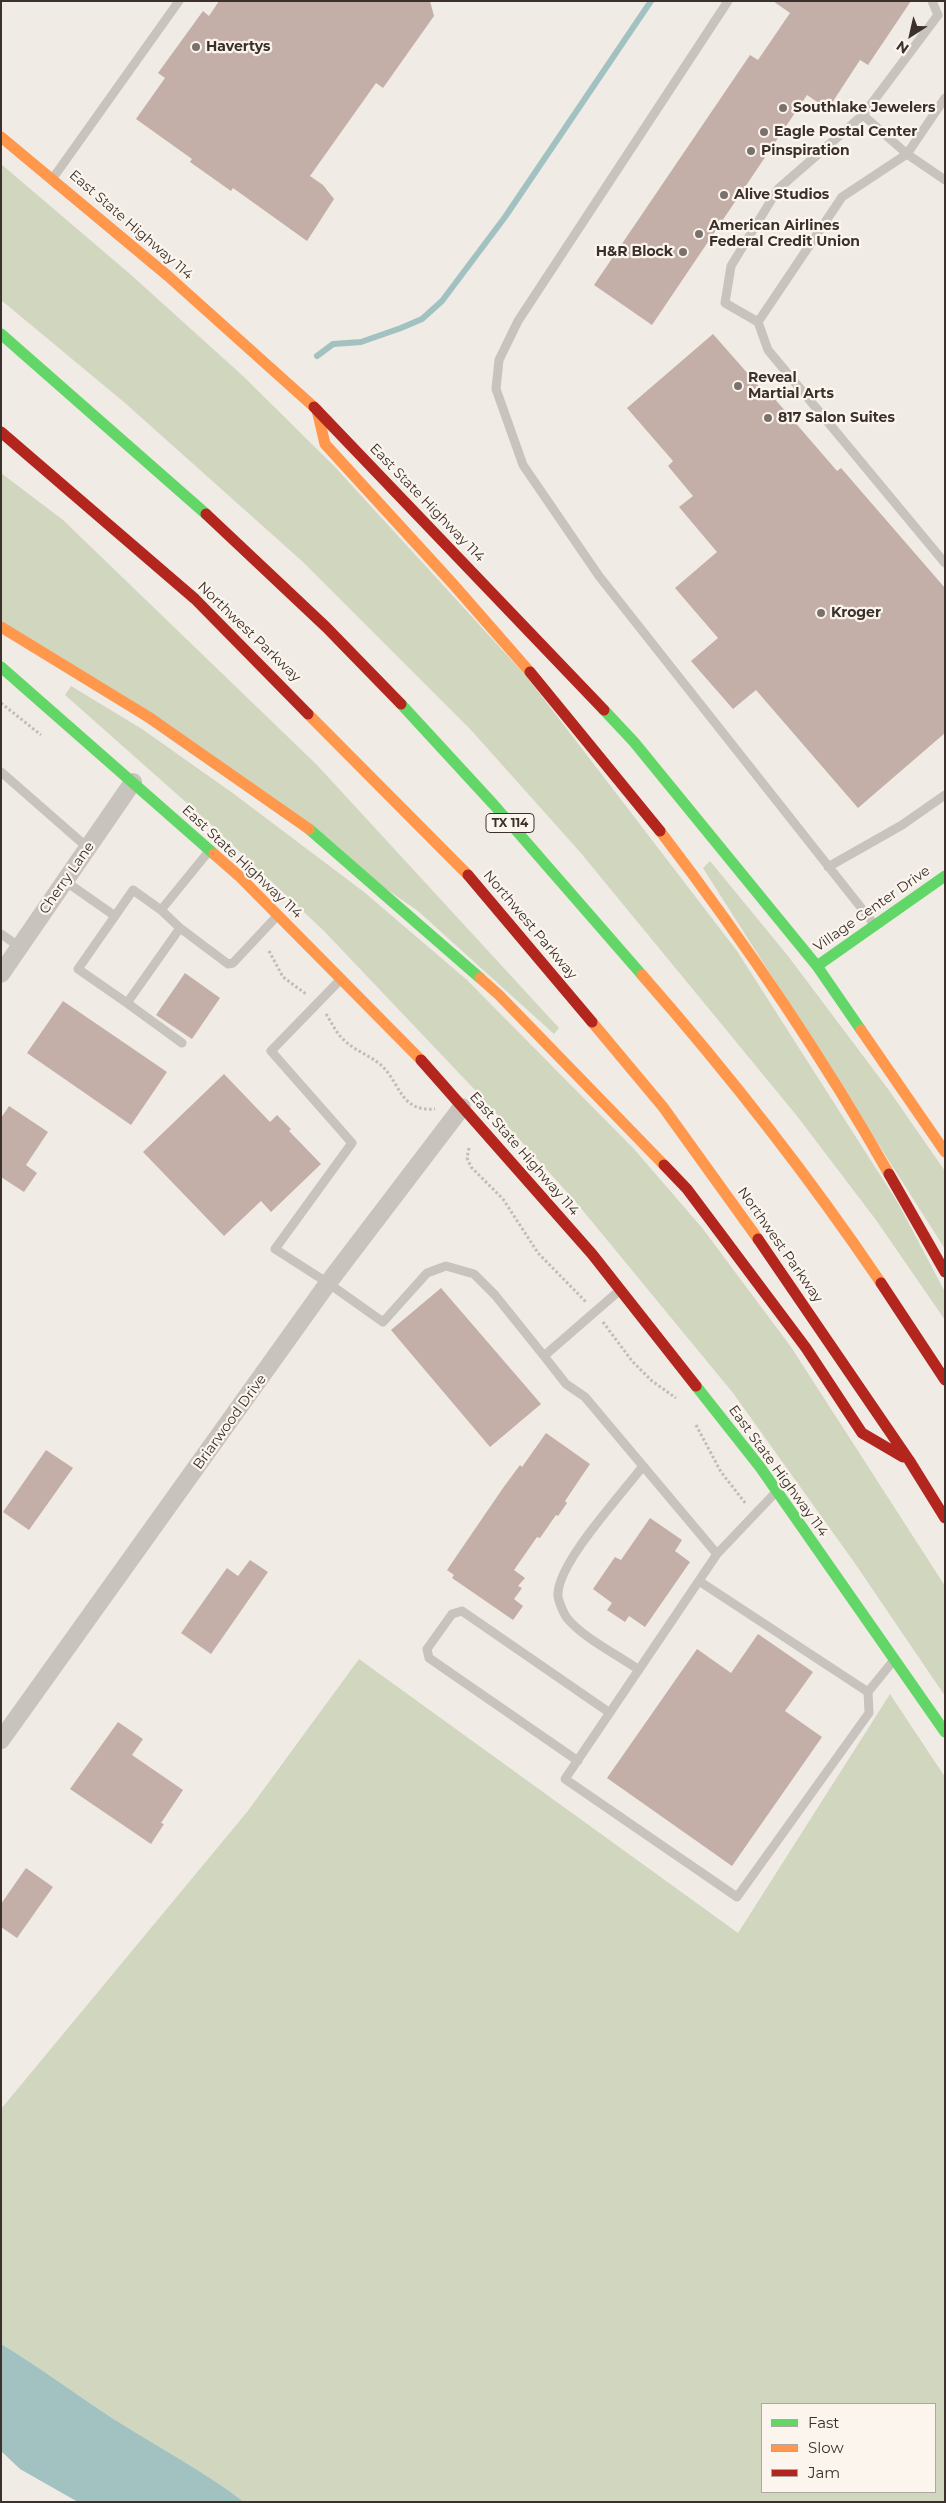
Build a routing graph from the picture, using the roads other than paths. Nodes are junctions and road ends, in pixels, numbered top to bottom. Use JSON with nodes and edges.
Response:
{"nodes":[{"id":1,"x":179,"y":1,"type":"edge"},
{"id":2,"x":728,"y":1,"type":"edge"},
{"id":3,"x":932,"y":1,"type":"edge"},
{"id":4,"x":945,"y":98,"type":"edge"},
{"id":5,"x":863,"y":115,"type":"junction"},
{"id":6,"x":1,"y":137,"type":"edge"},
{"id":7,"x":907,"y":154,"type":"junction"},
{"id":8,"x":53,"y":178,"type":"junction"},
{"id":9,"x":945,"y":180,"type":"edge"},
{"id":10,"x":758,"y":322,"type":"junction"},
{"id":11,"x":1,"y":334,"type":"edge"},
{"id":12,"x":317,"y":410,"type":"junction"},
{"id":13,"x":1,"y":432,"type":"edge"},
{"id":14,"x":945,"y":563,"type":"edge"},
{"id":15,"x":1,"y":627,"type":"edge"},
{"id":16,"x":1,"y":667,"type":"edge"},
{"id":17,"x":1,"y":772,"type":"edge"},
{"id":18,"x":134,"y":782,"type":"junction"},
{"id":19,"x":945,"y":795,"type":"edge"},
{"id":20,"x":88,"y":848,"type":"junction"},
{"id":21,"x":210,"y":850,"type":"junction"},
{"id":22,"x":828,"y":867,"type":"junction"},
{"id":23,"x":945,"y":876,"type":"edge"},
{"id":24,"x":65,"y":881,"type":"junction"},
{"id":25,"x":161,"y":910,"type":"junction"},
{"id":26,"x":278,"y":914,"type":"junction"},
{"id":27,"x":115,"y":916,"type":"junction"},
{"id":28,"x":874,"y":924,"type":"junction"},
{"id":29,"x":180,"y":928,"type":"junction"},
{"id":30,"x":1,"y":934,"type":"edge"},
{"id":31,"x":20,"y":947,"type":"junction"},
{"id":32,"x":817,"y":966,"type":"junction"},
{"id":33,"x":1,"y":974,"type":"edge"},
{"id":34,"x":342,"y":978,"type":"junction"},
{"id":35,"x":127,"y":1003,"type":"junction"},
{"id":36,"x":182,"y":1044,"type":"dead end"},
{"id":37,"x":462,"y":1107,"type":"junction"},
{"id":38,"x":945,"y":1152,"type":"edge"},
{"id":39,"x":945,"y":1272,"type":"edge"},
{"id":40,"x":328,"y":1283,"type":"junction"},
{"id":41,"x":620,"y":1290,"type":"junction"},
{"id":42,"x":544,"y":1356,"type":"junction"},
{"id":43,"x":945,"y":1380,"type":"edge"},
{"id":44,"x":910,"y":1460,"type":"junction"},
{"id":45,"x":644,"y":1466,"type":"junction"},
{"id":46,"x":777,"y":1491,"type":"junction"},
{"id":47,"x":945,"y":1518,"type":"edge"},
{"id":48,"x":717,"y":1554,"type":"junction"},
{"id":49,"x":700,"y":1581,"type":"junction"},
{"id":50,"x":895,"y":1660,"type":"junction"},
{"id":51,"x":639,"y":1670,"type":"junction"},
{"id":52,"x":868,"y":1692,"type":"junction"},
{"id":53,"x":610,"y":1713,"type":"junction"},
{"id":54,"x":945,"y":1732,"type":"edge"},
{"id":55,"x":1,"y":1740,"type":"edge"},
{"id":56,"x":578,"y":1761,"type":"junction"}],
"edges":[{"from":1,"to":8,"type":"lane"},
{"from":2,"to":22,"type":"lane"},
{"from":3,"to":5,"type":"lane"},
{"from":4,"to":7,"type":"lane"},
{"from":5,"to":7,"type":"lane"},
{"from":5,"to":10,"type":"lane"},
{"from":6,"to":8,"type":"main road","name":"East State Highway 114"},
{"from":7,"to":9,"type":"lane"},
{"from":7,"to":10,"type":"lane"},
{"from":8,"to":12,"type":"main road","name":"East State Highway 114"},
{"from":10,"to":14,"type":"lane"},
{"from":11,"to":43,"type":"main road","number":"TX 114"},
{"from":12,"to":32,"type":"main road","name":"East State Highway 114"},
{"from":12,"to":39,"type":"main road"},
{"from":13,"to":44,"type":"main road","name":"Northwest Parkway"},
{"from":15,"to":44,"type":"main road"},
{"from":16,"to":18,"type":"main road","name":"East State Highway 114"},
{"from":17,"to":20,"type":"lane"},
{"from":18,"to":20,"type":"street","name":"Cherry Lane"},
{"from":18,"to":21,"type":"main road","name":"East State Highway 114"},
{"from":19,"to":22,"type":"lane"},
{"from":20,"to":24,"type":"street","name":"Cherry Lane"},
{"from":21,"to":25,"type":"lane"},
{"from":21,"to":26,"type":"main road","name":"East State Highway 114"},
{"from":22,"to":28,"type":"lane"},
{"from":23,"to":28,"type":"main road","name":"Village Center Drive"},
{"from":24,"to":27,"type":"lane"},
{"from":24,"to":31,"type":"street","name":"Cherry Lane"},
{"from":25,"to":27,"type":"lane"},
{"from":25,"to":29,"type":"lane"},
{"from":26,"to":29,"type":"lane"},
{"from":26,"to":34,"type":"main road","name":"East State Highway 114"},
{"from":27,"to":35,"type":"lane"},
{"from":28,"to":32,"type":"main road","name":"Village Center Drive"},
{"from":29,"to":35,"type":"lane"},
{"from":30,"to":31,"type":"lane"},
{"from":31,"to":33,"type":"street","name":"Cherry Lane"},
{"from":32,"to":38,"type":"main road","name":"East State Highway 114"},
{"from":34,"to":37,"type":"main road","name":"East State Highway 114"},
{"from":34,"to":40,"type":"lane"},
{"from":35,"to":36,"type":"lane"},
{"from":37,"to":40,"type":"street","name":"Briarwood Drive"},
{"from":37,"to":41,"type":"main road","name":"East State Highway 114"},
{"from":40,"to":42,"type":"lane"},
{"from":40,"to":55,"type":"street","name":"Briarwood Drive"},
{"from":41,"to":42,"type":"lane"},
{"from":41,"to":46,"type":"main road","name":"East State Highway 114"},
{"from":42,"to":45,"type":"lane"},
{"from":44,"to":47,"type":"main road","name":"Northwest Parkway"},
{"from":45,"to":48,"type":"lane"},
{"from":45,"to":51,"type":"lane"},
{"from":46,"to":48,"type":"lane"},
{"from":46,"to":50,"type":"main road","name":"East State Highway 114"},
{"from":48,"to":49,"type":"lane"},
{"from":49,"to":51,"type":"lane"},
{"from":49,"to":52,"type":"lane"},
{"from":50,"to":52,"type":"lane"},
{"from":50,"to":54,"type":"main road","name":"East State Highway 114"},
{"from":51,"to":53,"type":"lane"},
{"from":52,"to":56,"type":"lane"},
{"from":53,"to":56,"type":"lane"},
{"from":53,"to":56,"type":"lane"}]}
